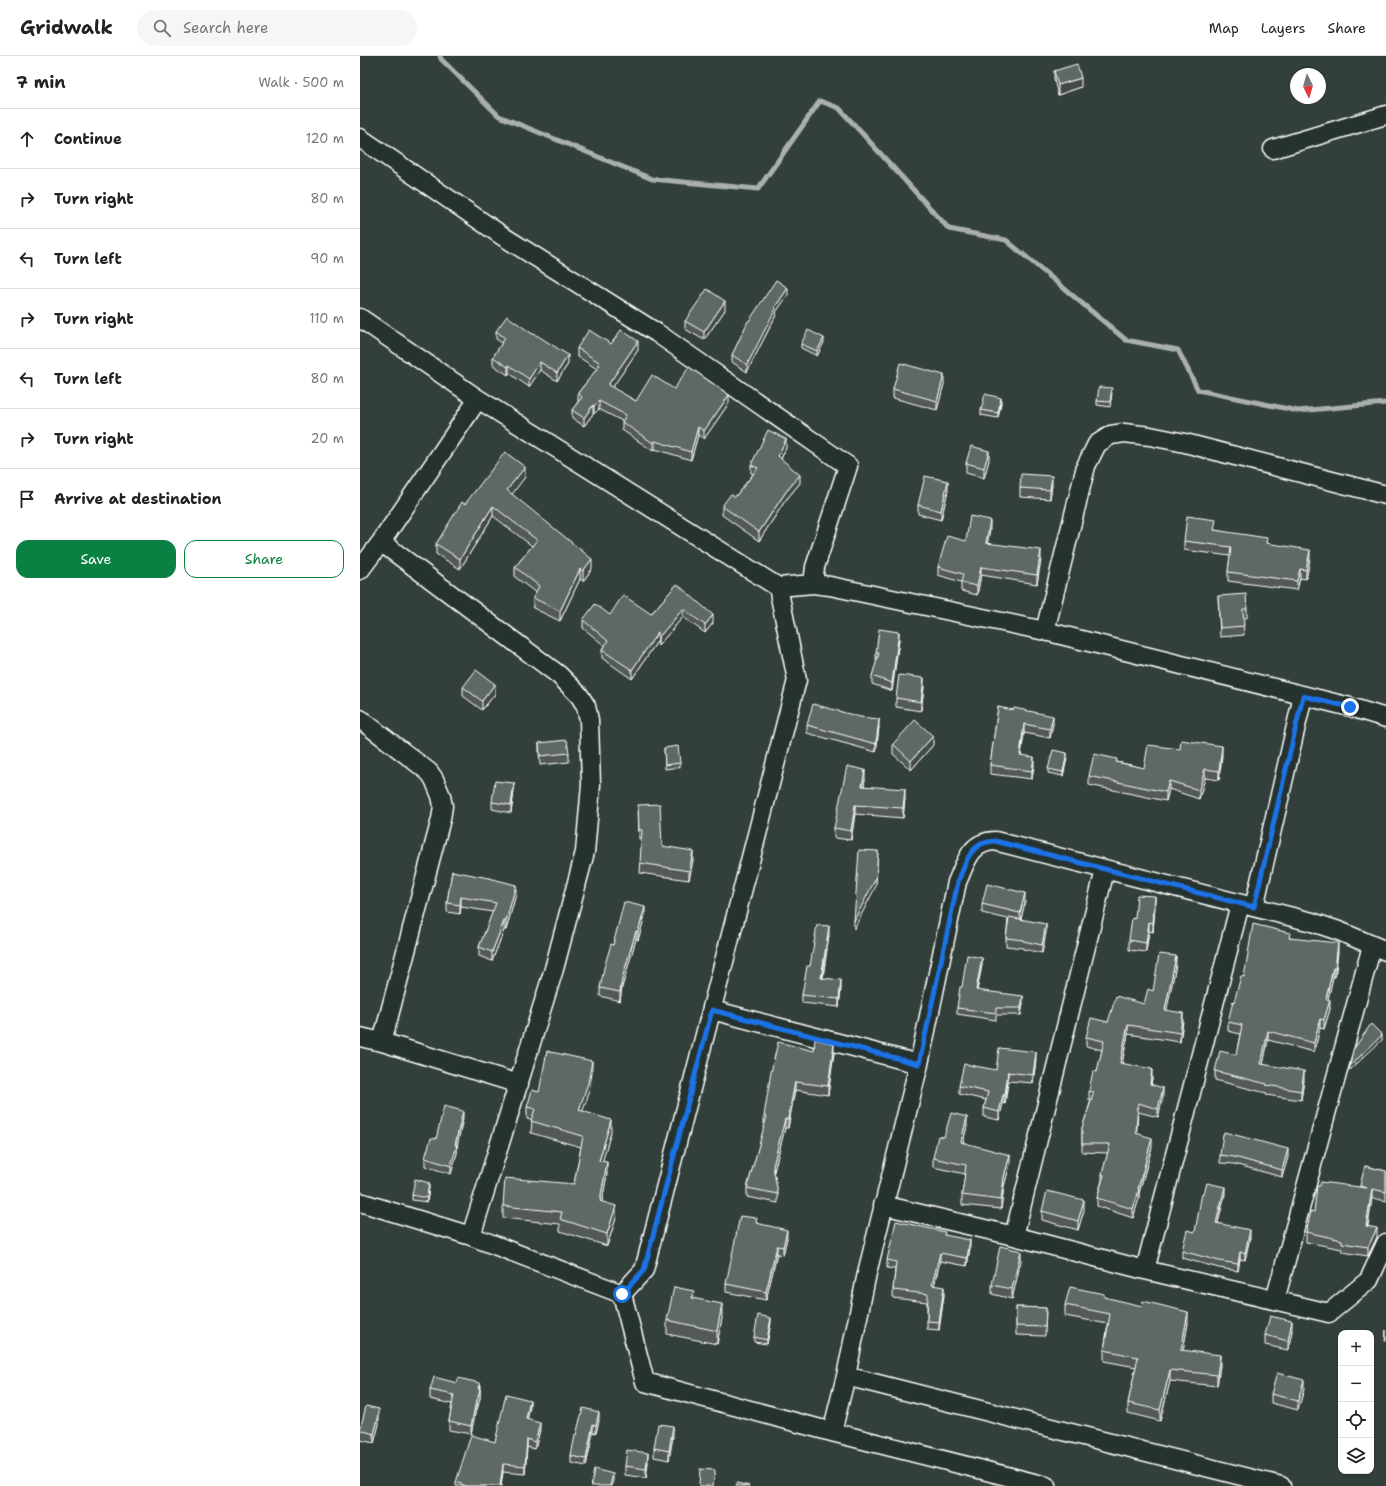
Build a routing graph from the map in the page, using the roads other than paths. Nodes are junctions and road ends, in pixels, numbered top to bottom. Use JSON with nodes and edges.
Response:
{"nodes":[{"id":1,"x":1386,"y":114,"type":"edge"},
{"id":2,"x":360,"y":138,"type":"edge"},
{"id":3,"x":1273,"y":149,"type":"dead end"},
{"id":4,"x":360,"y":318,"type":"edge"},
{"id":5,"x":478,"y":399,"type":"junction"},
{"id":6,"x":1386,"y":495,"type":"edge"},
{"id":7,"x":381,"y":542,"type":"junction"},
{"id":8,"x":360,"y":570,"type":"edge"},
{"id":9,"x":813,"y":584,"type":"junction"},
{"id":10,"x":778,"y":587,"type":"junction"},
{"id":11,"x":1045,"y":631,"type":"junction"},
{"id":12,"x":1303,"y":696,"type":"junction"},
{"id":13,"x":1386,"y":718,"type":"edge"},
{"id":14,"x":360,"y":719,"type":"edge"},
{"id":15,"x":1105,"y":870,"type":"junction"},
{"id":16,"x":1247,"y":906,"type":"junction"},
{"id":17,"x":1379,"y":948,"type":"edge"},
{"id":18,"x":712,"y":1010,"type":"junction"},
{"id":19,"x":360,"y":1037,"type":"edge"},
{"id":20,"x":382,"y":1042,"type":"junction"},
{"id":21,"x":919,"y":1064,"type":"junction"},
{"id":22,"x":519,"y":1084,"type":"junction"},
{"id":23,"x":360,"y":1202,"type":"edge"},
{"id":24,"x":883,"y":1205,"type":"junction"},
{"id":25,"x":471,"y":1236,"type":"junction"},
{"id":26,"x":1014,"y":1236,"type":"junction"},
{"id":27,"x":1386,"y":1243,"type":"edge"},
{"id":28,"x":1145,"y":1270,"type":"junction"},
{"id":29,"x":622,"y":1294,"type":"junction"},
{"id":30,"x":1275,"y":1300,"type":"junction"},
{"id":31,"x":846,"y":1376,"type":"junction"},
{"id":32,"x":832,"y":1432,"type":"junction"},
{"id":33,"x":1046,"y":1486,"type":"edge"},
{"id":34,"x":1281,"y":1486,"type":"edge"}],
"edges":[{"from":1,"to":3,"type":"street"},
{"from":2,"to":9,"type":"street"},
{"from":4,"to":5,"type":"street"},
{"from":5,"to":7,"type":"street"},
{"from":5,"to":10,"type":"street"},
{"from":6,"to":11,"type":"street"},
{"from":7,"to":8,"type":"street"},
{"from":7,"to":22,"type":"street"},
{"from":9,"to":10,"type":"street"},
{"from":9,"to":11,"type":"street"},
{"from":10,"to":18,"type":"street"},
{"from":11,"to":12,"type":"street"},
{"from":12,"to":13,"type":"street"},
{"from":12,"to":16,"type":"street"},
{"from":14,"to":20,"type":"street"},
{"from":15,"to":16,"type":"street"},
{"from":15,"to":21,"type":"street"},
{"from":15,"to":26,"type":"street"},
{"from":16,"to":17,"type":"street"},
{"from":16,"to":28,"type":"street"},
{"from":17,"to":30,"type":"street"},
{"from":18,"to":21,"type":"street"},
{"from":18,"to":29,"type":"street"},
{"from":19,"to":20,"type":"street"},
{"from":20,"to":22,"type":"street"},
{"from":21,"to":24,"type":"street"},
{"from":22,"to":25,"type":"street"},
{"from":23,"to":25,"type":"street"},
{"from":24,"to":26,"type":"street"},
{"from":24,"to":31,"type":"street"},
{"from":25,"to":29,"type":"street"},
{"from":26,"to":28,"type":"street"},
{"from":27,"to":30,"type":"street"},
{"from":28,"to":30,"type":"street"},
{"from":29,"to":32,"type":"street"},
{"from":31,"to":32,"type":"street"},
{"from":31,"to":34,"type":"street"},
{"from":32,"to":33,"type":"street"}]}
